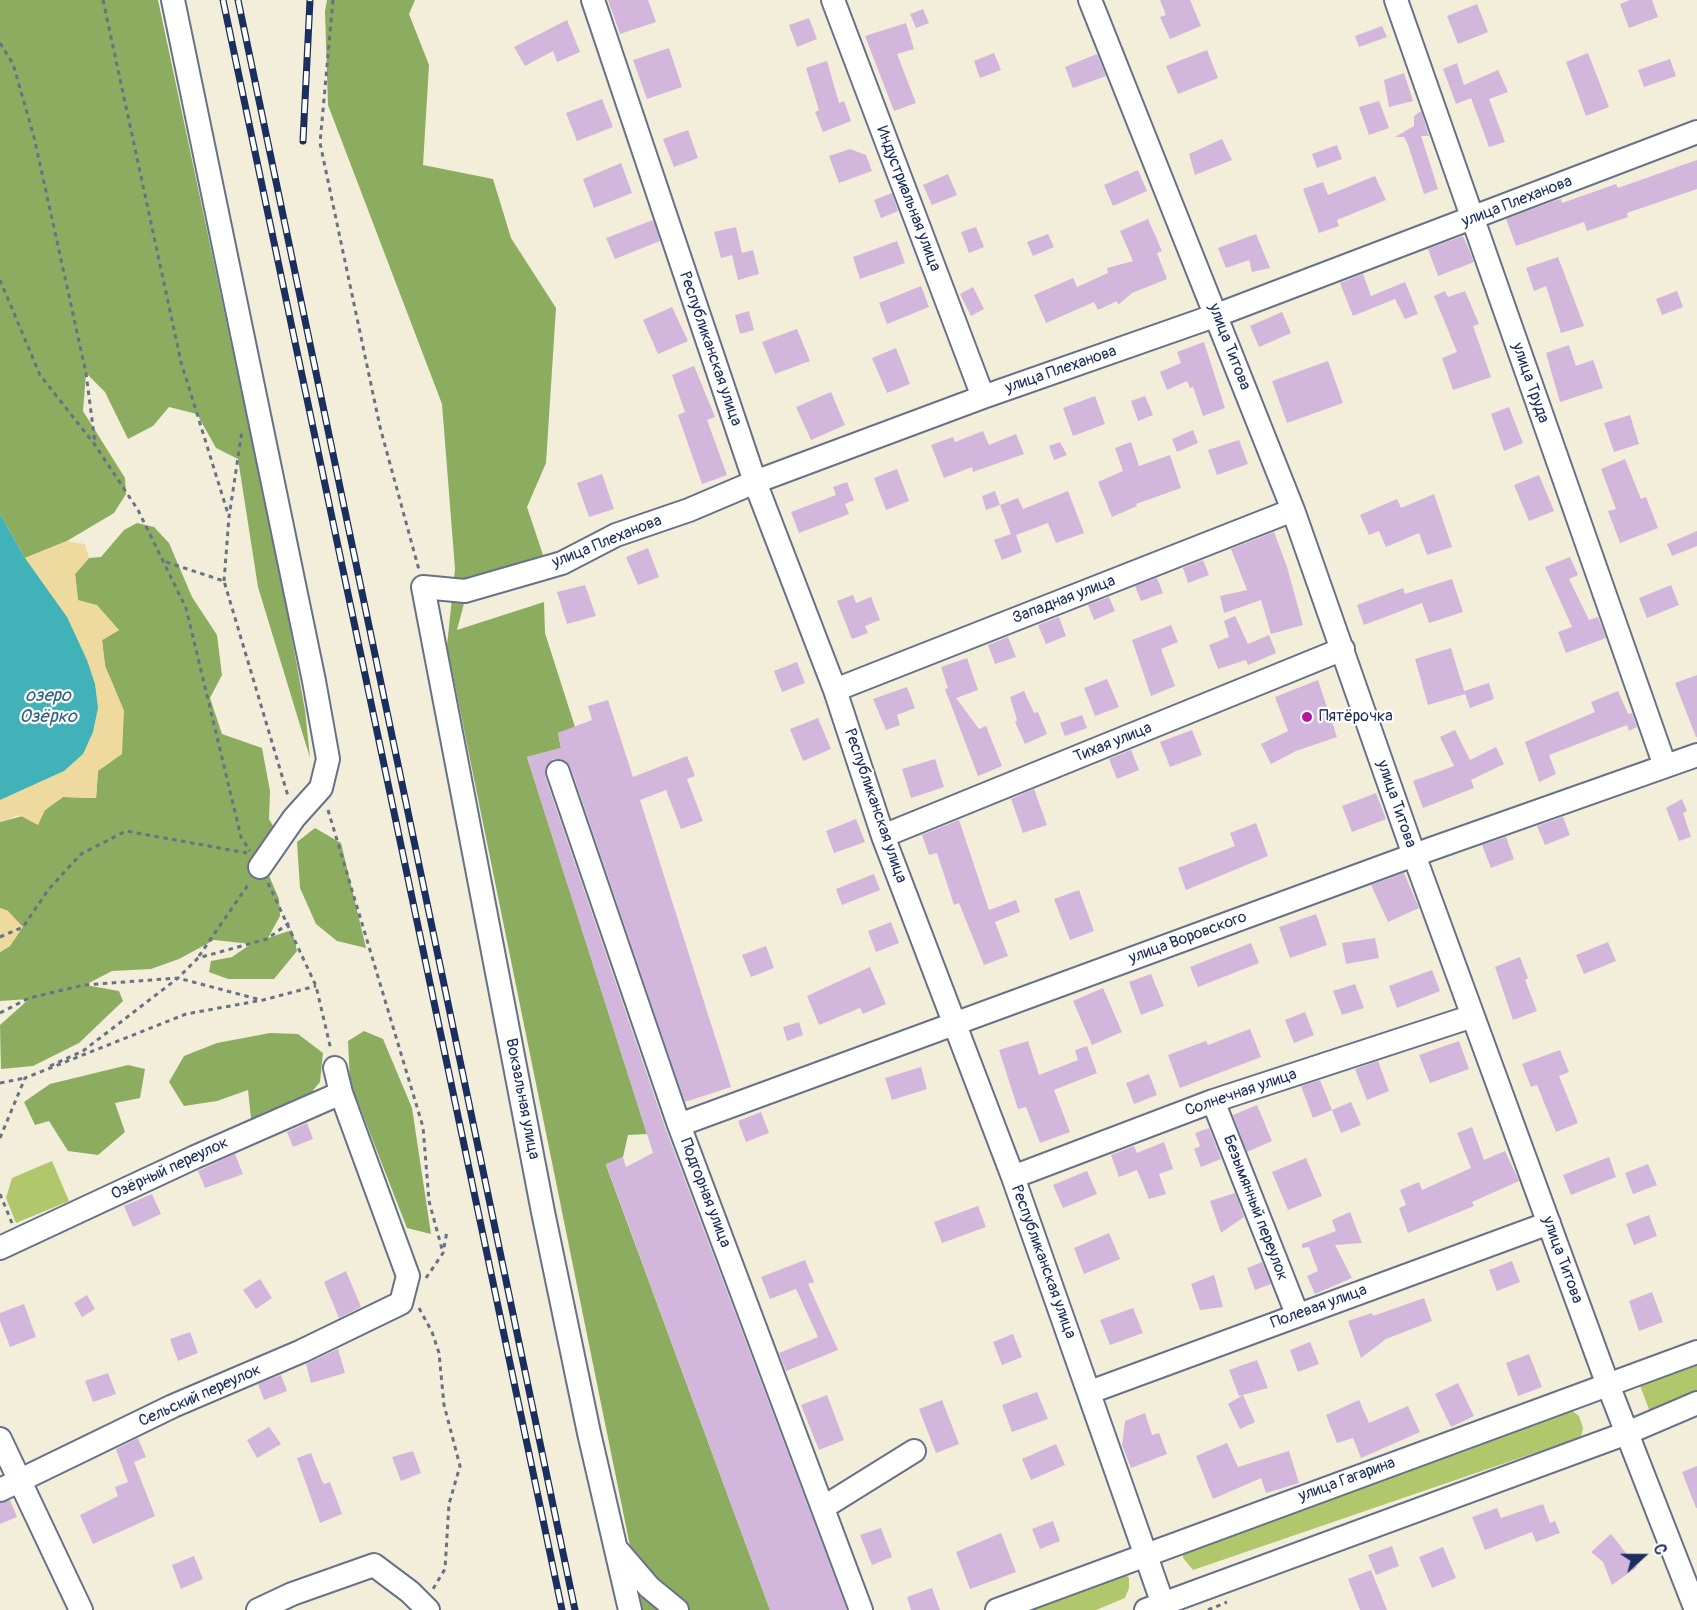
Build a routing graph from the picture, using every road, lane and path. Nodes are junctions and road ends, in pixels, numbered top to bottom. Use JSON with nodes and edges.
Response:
{"nodes":[{"id":1,"x":103,"y":0,"type":"edge"},
{"id":2,"x":173,"y":0,"type":"edge"},
{"id":3,"x":333,"y":0,"type":"edge"},
{"id":4,"x":593,"y":0,"type":"edge"},
{"id":5,"x":833,"y":0,"type":"edge"},
{"id":6,"x":1089,"y":0,"type":"edge"},
{"id":7,"x":1396,"y":0,"type":"edge"},
{"id":8,"x":0,"y":43,"type":"edge"},
{"id":9,"x":1697,"y":132,"type":"edge"},
{"id":10,"x":1473,"y":219,"type":"junction"},
{"id":11,"x":0,"y":280,"type":"edge"},
{"id":12,"x":1217,"y":315,"type":"junction"},
{"id":13,"x":983,"y":397,"type":"junction"},
{"id":14,"x":243,"y":423,"type":"dead end"},
{"id":15,"x":95,"y":445,"type":"junction"},
{"id":16,"x":755,"y":482,"type":"junction"},
{"id":17,"x":1293,"y":510,"type":"junction"},
{"id":18,"x":229,"y":518,"type":"junction"},
{"id":19,"x":166,"y":562,"type":"junction"},
{"id":20,"x":224,"y":581,"type":"junction"},
{"id":21,"x":423,"y":586,"type":"junction"},
{"id":22,"x":1343,"y":649,"type":"junction"},
{"id":23,"x":835,"y":690,"type":"junction"},
{"id":24,"x":1697,"y":755,"type":"edge"},
{"id":25,"x":1665,"y":766,"type":"junction"},
{"id":26,"x":558,"y":772,"type":"dead end"},
{"id":27,"x":321,"y":788,"type":"junction"},
{"id":28,"x":294,"y":818,"type":"junction"},
{"id":29,"x":883,"y":836,"type":"junction"},
{"id":30,"x":1414,"y":855,"type":"junction"},
{"id":31,"x":260,"y":867,"type":"junction"},
{"id":32,"x":289,"y":923,"type":"junction"},
{"id":33,"x":0,"y":938,"type":"edge"},
{"id":34,"x":198,"y":958,"type":"junction"},
{"id":35,"x":178,"y":978,"type":"junction"},
{"id":36,"x":316,"y":986,"type":"junction"},
{"id":37,"x":263,"y":1000,"type":"junction"},
{"id":38,"x":0,"y":1013,"type":"edge"},
{"id":39,"x":1473,"y":1016,"type":"junction"},
{"id":40,"x":955,"y":1024,"type":"junction"},
{"id":41,"x":335,"y":1068,"type":"joint"},
{"id":42,"x":25,"y":1078,"type":"junction"},
{"id":43,"x":0,"y":1083,"type":"edge"},
{"id":44,"x":341,"y":1093,"type":"junction"},
{"id":45,"x":1213,"y":1101,"type":"junction"},
{"id":46,"x":679,"y":1125,"type":"junction"},
{"id":47,"x":0,"y":1138,"type":"edge"},
{"id":48,"x":1013,"y":1177,"type":"junction"},
{"id":49,"x":0,"y":1194,"type":"edge"},
{"id":50,"x":1549,"y":1223,"type":"junction"},
{"id":51,"x":447,"y":1231,"type":"dead end"},
{"id":52,"x":9,"y":1244,"type":"edge"},
{"id":53,"x":443,"y":1253,"type":"junction"},
{"id":54,"x":425,"y":1280,"type":"dead end"},
{"id":55,"x":401,"y":1303,"type":"junction"},
{"id":56,"x":1297,"y":1314,"type":"junction"},
{"id":57,"x":1697,"y":1352,"type":"edge"},
{"id":58,"x":1608,"y":1384,"type":"junction"},
{"id":59,"x":1090,"y":1392,"type":"junction"},
{"id":60,"x":1697,"y":1403,"type":"edge"},
{"id":61,"x":1626,"y":1433,"type":"junction"},
{"id":62,"x":0,"y":1439,"type":"edge"},
{"id":63,"x":914,"y":1451,"type":"dead end"},
{"id":64,"x":21,"y":1481,"type":"junction"},
{"id":65,"x":0,"y":1490,"type":"edge"},
{"id":66,"x":824,"y":1507,"type":"junction"},
{"id":67,"x":617,"y":1550,"type":"junction"},
{"id":68,"x":1146,"y":1555,"type":"junction"},
{"id":69,"x":425,"y":1607,"type":"edge"},
{"id":70,"x":1158,"y":1608,"type":"edge"},
{"id":71,"x":81,"y":1610,"type":"edge"},
{"id":72,"x":258,"y":1610,"type":"edge"},
{"id":73,"x":630,"y":1610,"type":"edge"},
{"id":74,"x":677,"y":1610,"type":"edge"},
{"id":75,"x":861,"y":1610,"type":"edge"},
{"id":76,"x":997,"y":1610,"type":"edge"},
{"id":77,"x":1696,"y":1610,"type":"edge"}],
"edges":[{"from":1,"to":18,"type":"path"},
{"from":2,"to":27,"type":"street"},
{"from":3,"to":21,"type":"path"},
{"from":4,"to":16,"type":"street","name":"Республиканская улица"},
{"from":5,"to":13,"type":"street","name":"Индустриальная улица"},
{"from":6,"to":12,"type":"street","name":"улица Титова"},
{"from":7,"to":10,"type":"street","name":"улица Труда"},
{"from":8,"to":15,"type":"path"},
{"from":9,"to":10,"type":"street","name":"улица Плеханова"},
{"from":10,"to":12,"type":"street","name":"улица Плеханова"},
{"from":10,"to":25,"type":"street","name":"улица Труда"},
{"from":11,"to":15,"type":"path"},
{"from":12,"to":13,"type":"street","name":"улица Плеханова"},
{"from":12,"to":17,"type":"street","name":"улица Титова"},
{"from":13,"to":16,"type":"street","name":"улица Плеханова"},
{"from":14,"to":18,"type":"path"},
{"from":15,"to":19,"type":"path"},
{"from":16,"to":21,"type":"street","name":"улица Плеханова"},
{"from":16,"to":23,"type":"street","name":"Республиканская улица"},
{"from":17,"to":22,"type":"street","name":"улица Титова"},
{"from":17,"to":23,"type":"street","name":"Западная улица"},
{"from":18,"to":20,"type":"path"},
{"from":19,"to":20,"type":"path"},
{"from":19,"to":33,"type":"path"},
{"from":20,"to":28,"type":"path"},
{"from":21,"to":67,"type":"street","name":"Вокзальная улица"},
{"from":22,"to":29,"type":"street","name":"Тихая улица"},
{"from":22,"to":30,"type":"street","name":"улица Титова"},
{"from":23,"to":29,"type":"street","name":"Республиканская улица"},
{"from":24,"to":25,"type":"street","name":"улица Воровского"},
{"from":25,"to":30,"type":"street","name":"улица Воровского"},
{"from":26,"to":46,"type":"street","name":"Подгорная улица"},
{"from":27,"to":28,"type":"street"},
{"from":27,"to":53,"type":"path"},
{"from":28,"to":31,"type":"street"},
{"from":29,"to":40,"type":"street","name":"Республиканская улица"},
{"from":30,"to":39,"type":"street","name":"улица Титова"},
{"from":30,"to":40,"type":"street","name":"улица Воровского"},
{"from":31,"to":32,"type":"path"},
{"from":31,"to":34,"type":"path"},
{"from":32,"to":34,"type":"path"},
{"from":32,"to":36,"type":"path"},
{"from":34,"to":35,"type":"path"},
{"from":35,"to":37,"type":"path"},
{"from":35,"to":38,"type":"path"},
{"from":35,"to":42,"type":"path"},
{"from":36,"to":37,"type":"path"},
{"from":36,"to":41,"type":"path"},
{"from":37,"to":42,"type":"path"},
{"from":39,"to":45,"type":"street","name":"Солнечная улица"},
{"from":39,"to":50,"type":"street","name":"улица Титова"},
{"from":40,"to":46,"type":"street","name":"улица Воровского"},
{"from":40,"to":48,"type":"street","name":"Республиканская улица"},
{"from":41,"to":44,"type":"street"},
{"from":42,"to":43,"type":"path"},
{"from":42,"to":47,"type":"path"},
{"from":44,"to":52,"type":"street","name":"Озёрный переулок"},
{"from":44,"to":55,"type":"street"},
{"from":45,"to":48,"type":"street","name":"Солнечная улица"},
{"from":45,"to":56,"type":"street","name":"Безымянный переулок"},
{"from":46,"to":66,"type":"street","name":"Подгорная улица"},
{"from":48,"to":59,"type":"street","name":"Республиканская улица"},
{"from":49,"to":52,"type":"path"},
{"from":50,"to":56,"type":"street","name":"Полевая улица"},
{"from":50,"to":58,"type":"street","name":"улица Титова"},
{"from":51,"to":53,"type":"path"},
{"from":53,"to":54,"type":"path"},
{"from":55,"to":64,"type":"street","name":"Сельский переулок"},
{"from":55,"to":69,"type":"path"},
{"from":56,"to":59,"type":"street","name":"Полевая улица"},
{"from":57,"to":58,"type":"street","name":"улица Гагарина"},
{"from":58,"to":61,"type":"street","name":"улица Титова"},
{"from":58,"to":68,"type":"street","name":"улица Гагарина"},
{"from":59,"to":68,"type":"street","name":"Республиканская улица"},
{"from":60,"to":61,"type":"street"},
{"from":61,"to":70,"type":"street"},
{"from":61,"to":77,"type":"street","name":"улица Титова"},
{"from":62,"to":64,"type":"street"},
{"from":63,"to":66,"type":"street"},
{"from":64,"to":65,"type":"street","name":"Сельский переулок"},
{"from":64,"to":71,"type":"street"},
{"from":66,"to":75,"type":"street","name":"Подгорная улица"},
{"from":67,"to":73,"type":"street","name":"Вокзальная улица"},
{"from":67,"to":74,"type":"street"},
{"from":68,"to":70,"type":"street","name":"Республиканская улица"},
{"from":68,"to":76,"type":"street","name":"улица Гагарина"},
{"from":69,"to":72,"type":"street"}]}
